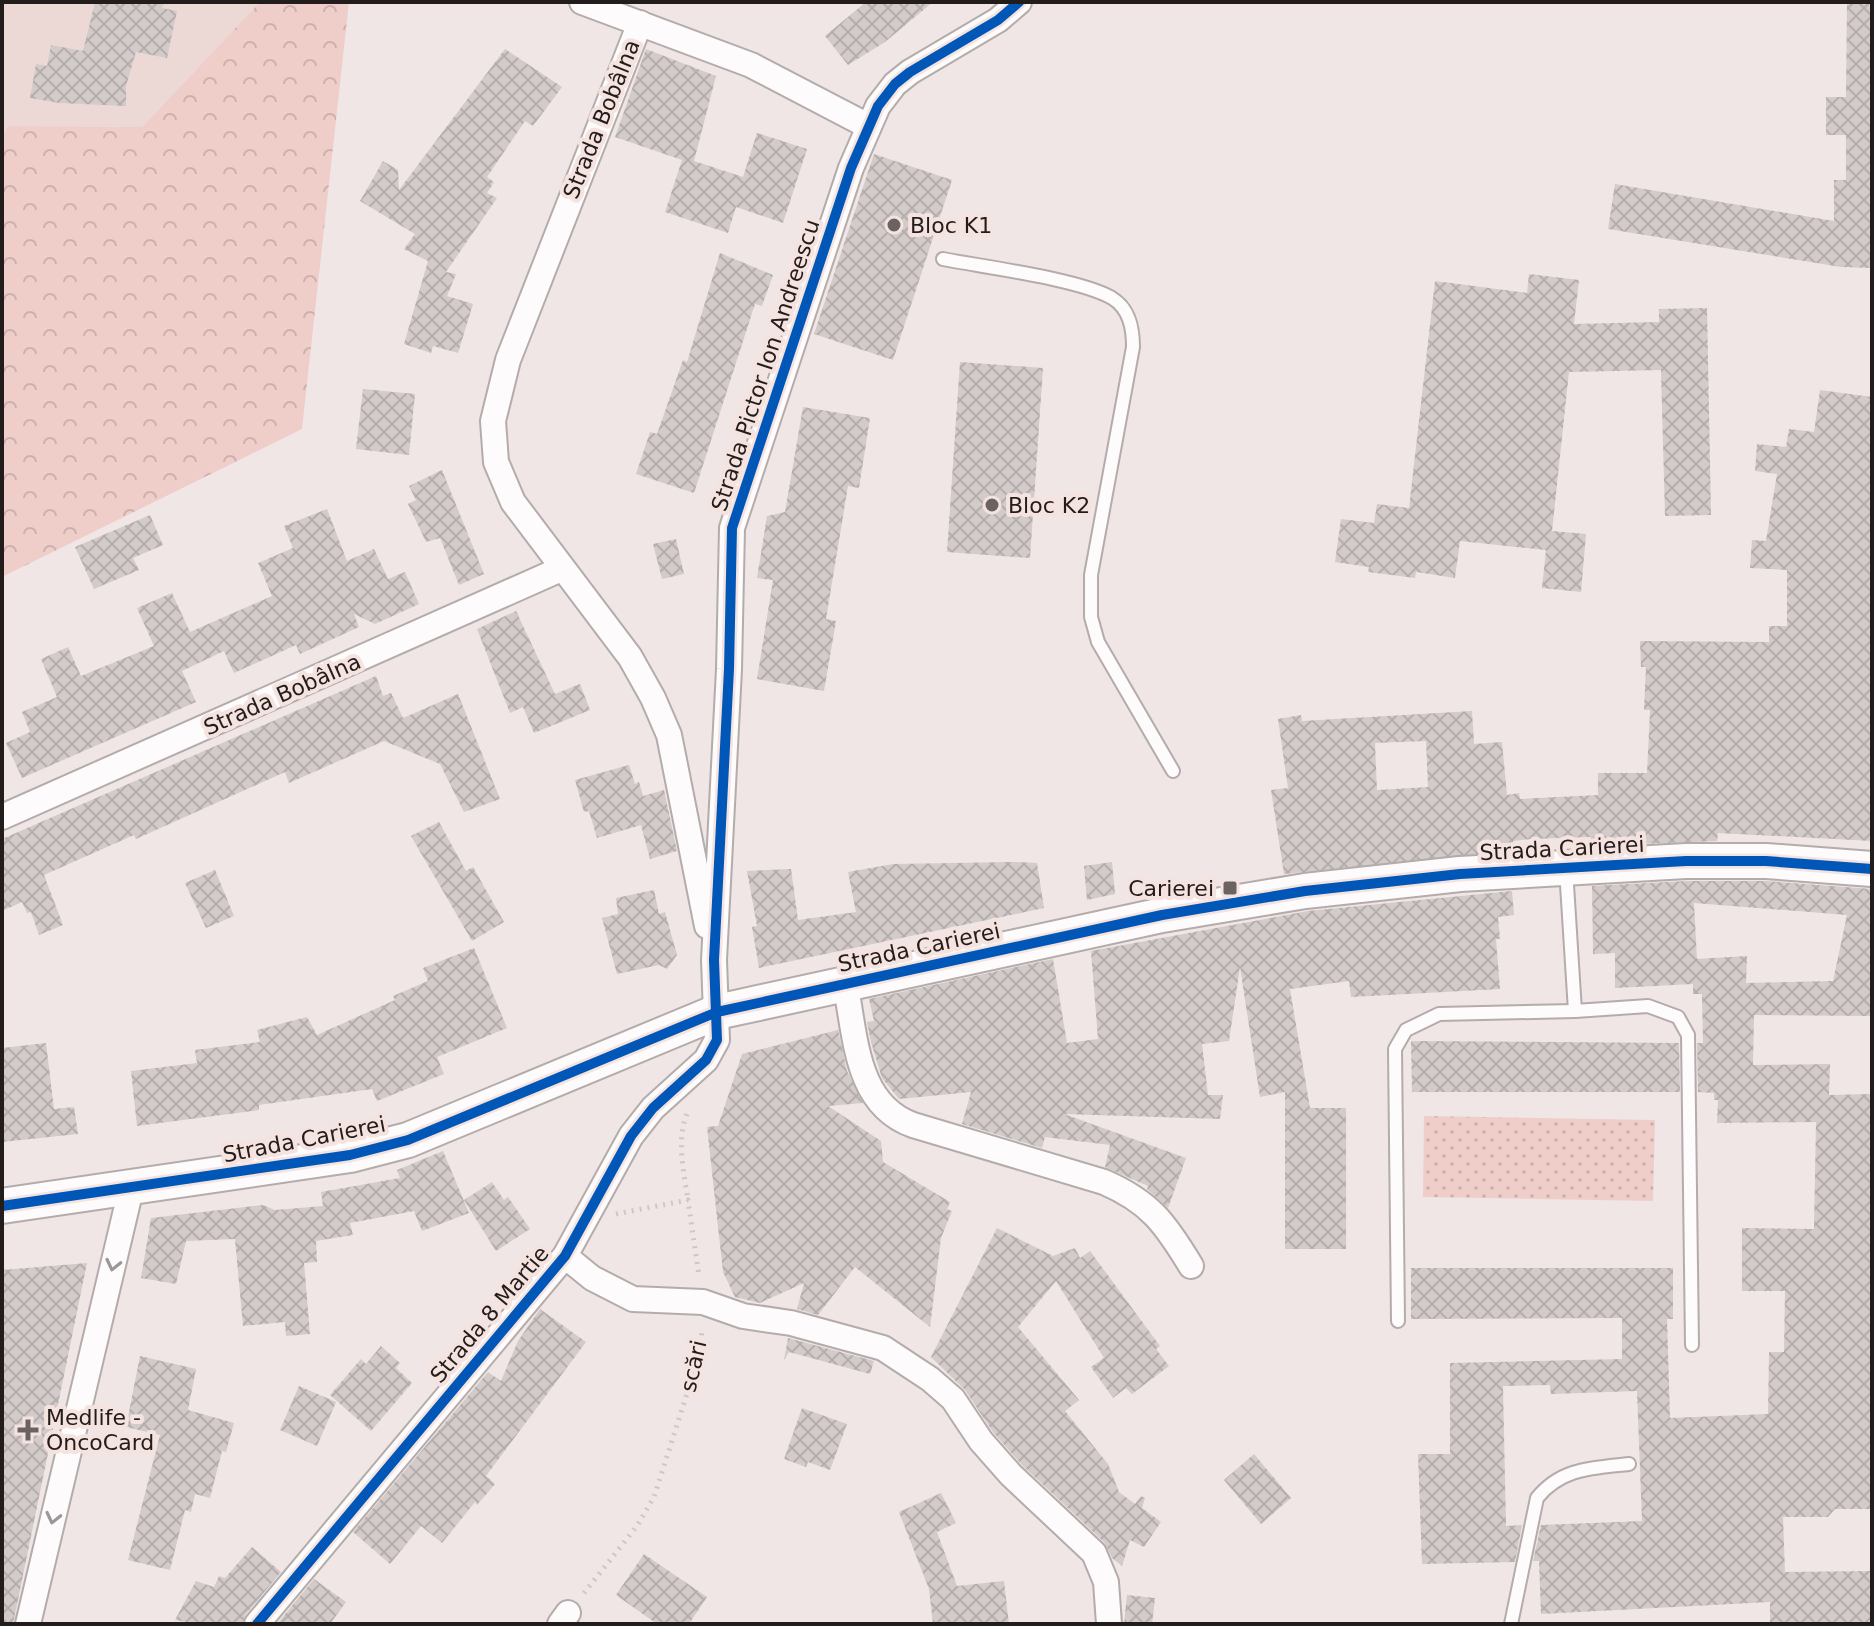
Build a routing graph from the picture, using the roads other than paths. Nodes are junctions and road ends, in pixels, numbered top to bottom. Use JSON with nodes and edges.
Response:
{"nodes":[{"id":1,"x":582,"y":2,"type":"edge"},
{"id":2,"x":1019,"y":2,"type":"edge"},
{"id":3,"x":640,"y":23,"type":"junction"},
{"id":4,"x":868,"y":126,"type":"junction"},
{"id":5,"x":943,"y":259,"type":"dead end"},
{"id":6,"x":561,"y":569,"type":"junction"},
{"id":7,"x":1173,"y":771,"type":"dead end"},
{"id":8,"x":2,"y":817,"type":"edge"},
{"id":9,"x":1566,"y":867,"type":"junction"},
{"id":10,"x":1872,"y":869,"type":"edge"},
{"id":11,"x":714,"y":960,"type":"junction"},
{"id":12,"x":845,"y":983,"type":"junction"},
{"id":13,"x":1575,"y":1011,"type":"junction"},
{"id":14,"x":717,"y":1012,"type":"junction"},
{"id":15,"x":131,"y":1189,"type":"junction"},
{"id":16,"x":2,"y":1206,"type":"edge"},
{"id":17,"x":565,"y":1256,"type":"junction"},
{"id":18,"x":1191,"y":1266,"type":"dead end"},
{"id":19,"x":1398,"y":1321,"type":"dead end"},
{"id":20,"x":1692,"y":1345,"type":"dead end"},
{"id":21,"x":1629,"y":1464,"type":"dead end"},
{"id":22,"x":28,"y":1624,"type":"edge"},
{"id":23,"x":257,"y":1624,"type":"edge"},
{"id":24,"x":1109,"y":1624,"type":"edge"},
{"id":25,"x":1511,"y":1624,"type":"edge"}],
"edges":[{"from":1,"to":3,"type":"street","name":"Strada Bobâlna"},
{"from":2,"to":4,"type":"street","name":"Strada Pictor Ion Andreescu"},
{"from":3,"to":4,"type":"street","name":"Strada Bobâlna"},
{"from":3,"to":6,"type":"street","name":"Strada Bobâlna"},
{"from":4,"to":11,"type":"street","name":"Strada Pictor Ion Andreescu"},
{"from":5,"to":7,"type":"lane"},
{"from":6,"to":8,"type":"street","name":"Strada Bobâlna"},
{"from":6,"to":11,"type":"street","name":"Strada Bobâlna"},
{"from":9,"to":10,"type":"street","name":"Strada Carierei"},
{"from":9,"to":12,"type":"street","name":"Strada Carierei"},
{"from":9,"to":13,"type":"lane"},
{"from":11,"to":14,"type":"street","name":"Strada Pictor Ion Andreescu"},
{"from":12,"to":14,"type":"street","name":"Strada Carierei"},
{"from":12,"to":18,"type":"street","name":"Strada Carierei"},
{"from":13,"to":19,"type":"lane"},
{"from":13,"to":20,"type":"lane"},
{"from":14,"to":15,"type":"street","name":"Strada Carierei"},
{"from":14,"to":17,"type":"street","name":"Strada 8 Martie"},
{"from":15,"to":16,"type":"street","name":"Strada Carierei"},
{"from":15,"to":22,"type":"street","one_way":true},
{"from":17,"to":23,"type":"street","name":"Strada 8 Martie"},
{"from":17,"to":24,"type":"street"},
{"from":21,"to":25,"type":"lane"}]}
